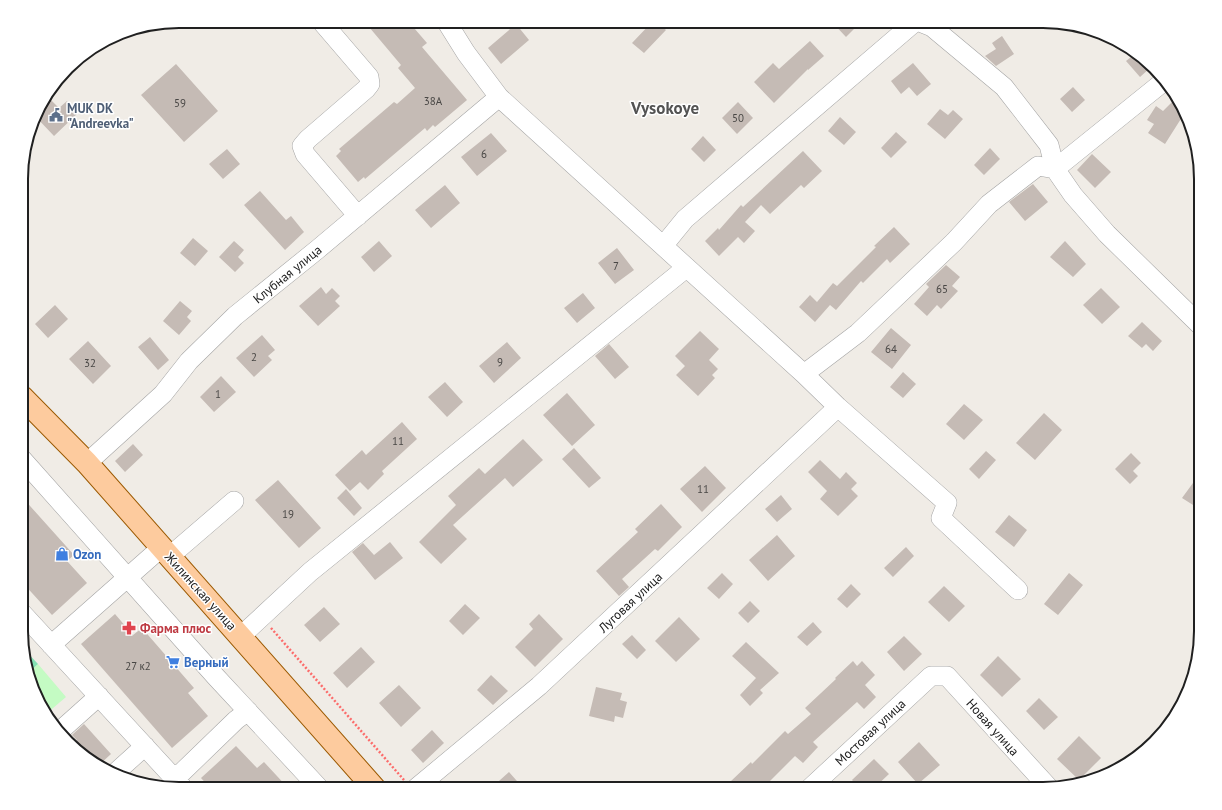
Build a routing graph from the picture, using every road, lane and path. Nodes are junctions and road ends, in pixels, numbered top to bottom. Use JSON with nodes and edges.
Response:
{"nodes":[{"id":1,"x":327,"y":28,"type":"edge"},
{"id":2,"x":450,"y":28,"type":"edge"},
{"id":3,"x":909,"y":28,"type":"edge"},
{"id":4,"x":933,"y":28,"type":"edge"},
{"id":5,"x":1161,"y":84,"type":"edge"},
{"id":6,"x":499,"y":97,"type":"junction"},
{"id":7,"x":1055,"y":169,"type":"junction"},
{"id":8,"x":358,"y":216,"type":"junction"},
{"id":9,"x":663,"y":246,"type":"junction"},
{"id":10,"x":686,"y":268,"type":"junction"},
{"id":11,"x":1194,"y":319,"type":"edge"},
{"id":12,"x":804,"y":374,"type":"junction"},
{"id":13,"x":28,"y":403,"type":"edge"},
{"id":14,"x":838,"y":407,"type":"junction"},
{"id":15,"x":87,"y":463,"type":"junction"},
{"id":16,"x":28,"y":466,"type":"edge"},
{"id":17,"x":234,"y":501,"type":"dead end"},
{"id":18,"x":166,"y":552,"type":"junction"},
{"id":19,"x":128,"y":577,"type":"junction"},
{"id":20,"x":1018,"y":590,"type":"dead end"},
{"id":21,"x":262,"y":617,"type":"junction"},
{"id":22,"x":28,"y":620,"type":"edge"},
{"id":23,"x":241,"y":636,"type":"junction"},
{"id":24,"x":51,"y":645,"type":"junction"},
{"id":25,"x":931,"y":676,"type":"joint"},
{"id":26,"x":99,"y":696,"type":"junction"},
{"id":27,"x":248,"y":711,"type":"junction"},
{"id":28,"x":63,"y":728,"type":"edge"},
{"id":29,"x":144,"y":746,"type":"junction"},
{"id":30,"x":119,"y":770,"type":"edge"},
{"id":31,"x":177,"y":782,"type":"edge"},
{"id":32,"x":181,"y":782,"type":"edge"},
{"id":33,"x":314,"y":782,"type":"edge"},
{"id":34,"x":369,"y":782,"type":"edge"},
{"id":35,"x":407,"y":782,"type":"edge"},
{"id":36,"x":416,"y":782,"type":"edge"},
{"id":37,"x":817,"y":782,"type":"edge"},
{"id":38,"x":1044,"y":782,"type":"edge"}],
"edges":[{"from":1,"to":8,"type":"street"},
{"from":2,"to":6,"type":"street"},
{"from":3,"to":9,"type":"street"},
{"from":4,"to":7,"type":"street"},
{"from":5,"to":7,"type":"street"},
{"from":6,"to":8,"type":"street","name":"Клубная улица"},
{"from":6,"to":9,"type":"street"},
{"from":7,"to":11,"type":"street"},
{"from":7,"to":12,"type":"street"},
{"from":8,"to":15,"type":"street","name":"Клубная улица"},
{"from":9,"to":10,"type":"street"},
{"from":10,"to":12,"type":"street"},
{"from":10,"to":21,"type":"street"},
{"from":12,"to":14,"type":"street"},
{"from":13,"to":15,"type":"main road","name":"Жилинская улица"},
{"from":14,"to":20,"type":"street"},
{"from":14,"to":36,"type":"street","name":"Луговая улица"},
{"from":15,"to":18,"type":"main road","name":"Жилинская улица"},
{"from":16,"to":19,"type":"street"},
{"from":17,"to":18,"type":"street"},
{"from":18,"to":19,"type":"street"},
{"from":18,"to":23,"type":"main road","name":"Жилинская улица"},
{"from":19,"to":24,"type":"street"},
{"from":19,"to":27,"type":"street"},
{"from":21,"to":23,"type":"street"},
{"from":21,"to":35,"type":"path"},
{"from":22,"to":24,"type":"street"},
{"from":23,"to":34,"type":"main road","name":"Жилинская улица"},
{"from":24,"to":26,"type":"street"},
{"from":25,"to":37,"type":"street","name":"Мостовая улица"},
{"from":25,"to":38,"type":"street","name":"Новая улица"},
{"from":26,"to":28,"type":"street"},
{"from":26,"to":29,"type":"street"},
{"from":27,"to":32,"type":"street"},
{"from":27,"to":33,"type":"street"},
{"from":29,"to":30,"type":"street"},
{"from":29,"to":31,"type":"street"}]}
